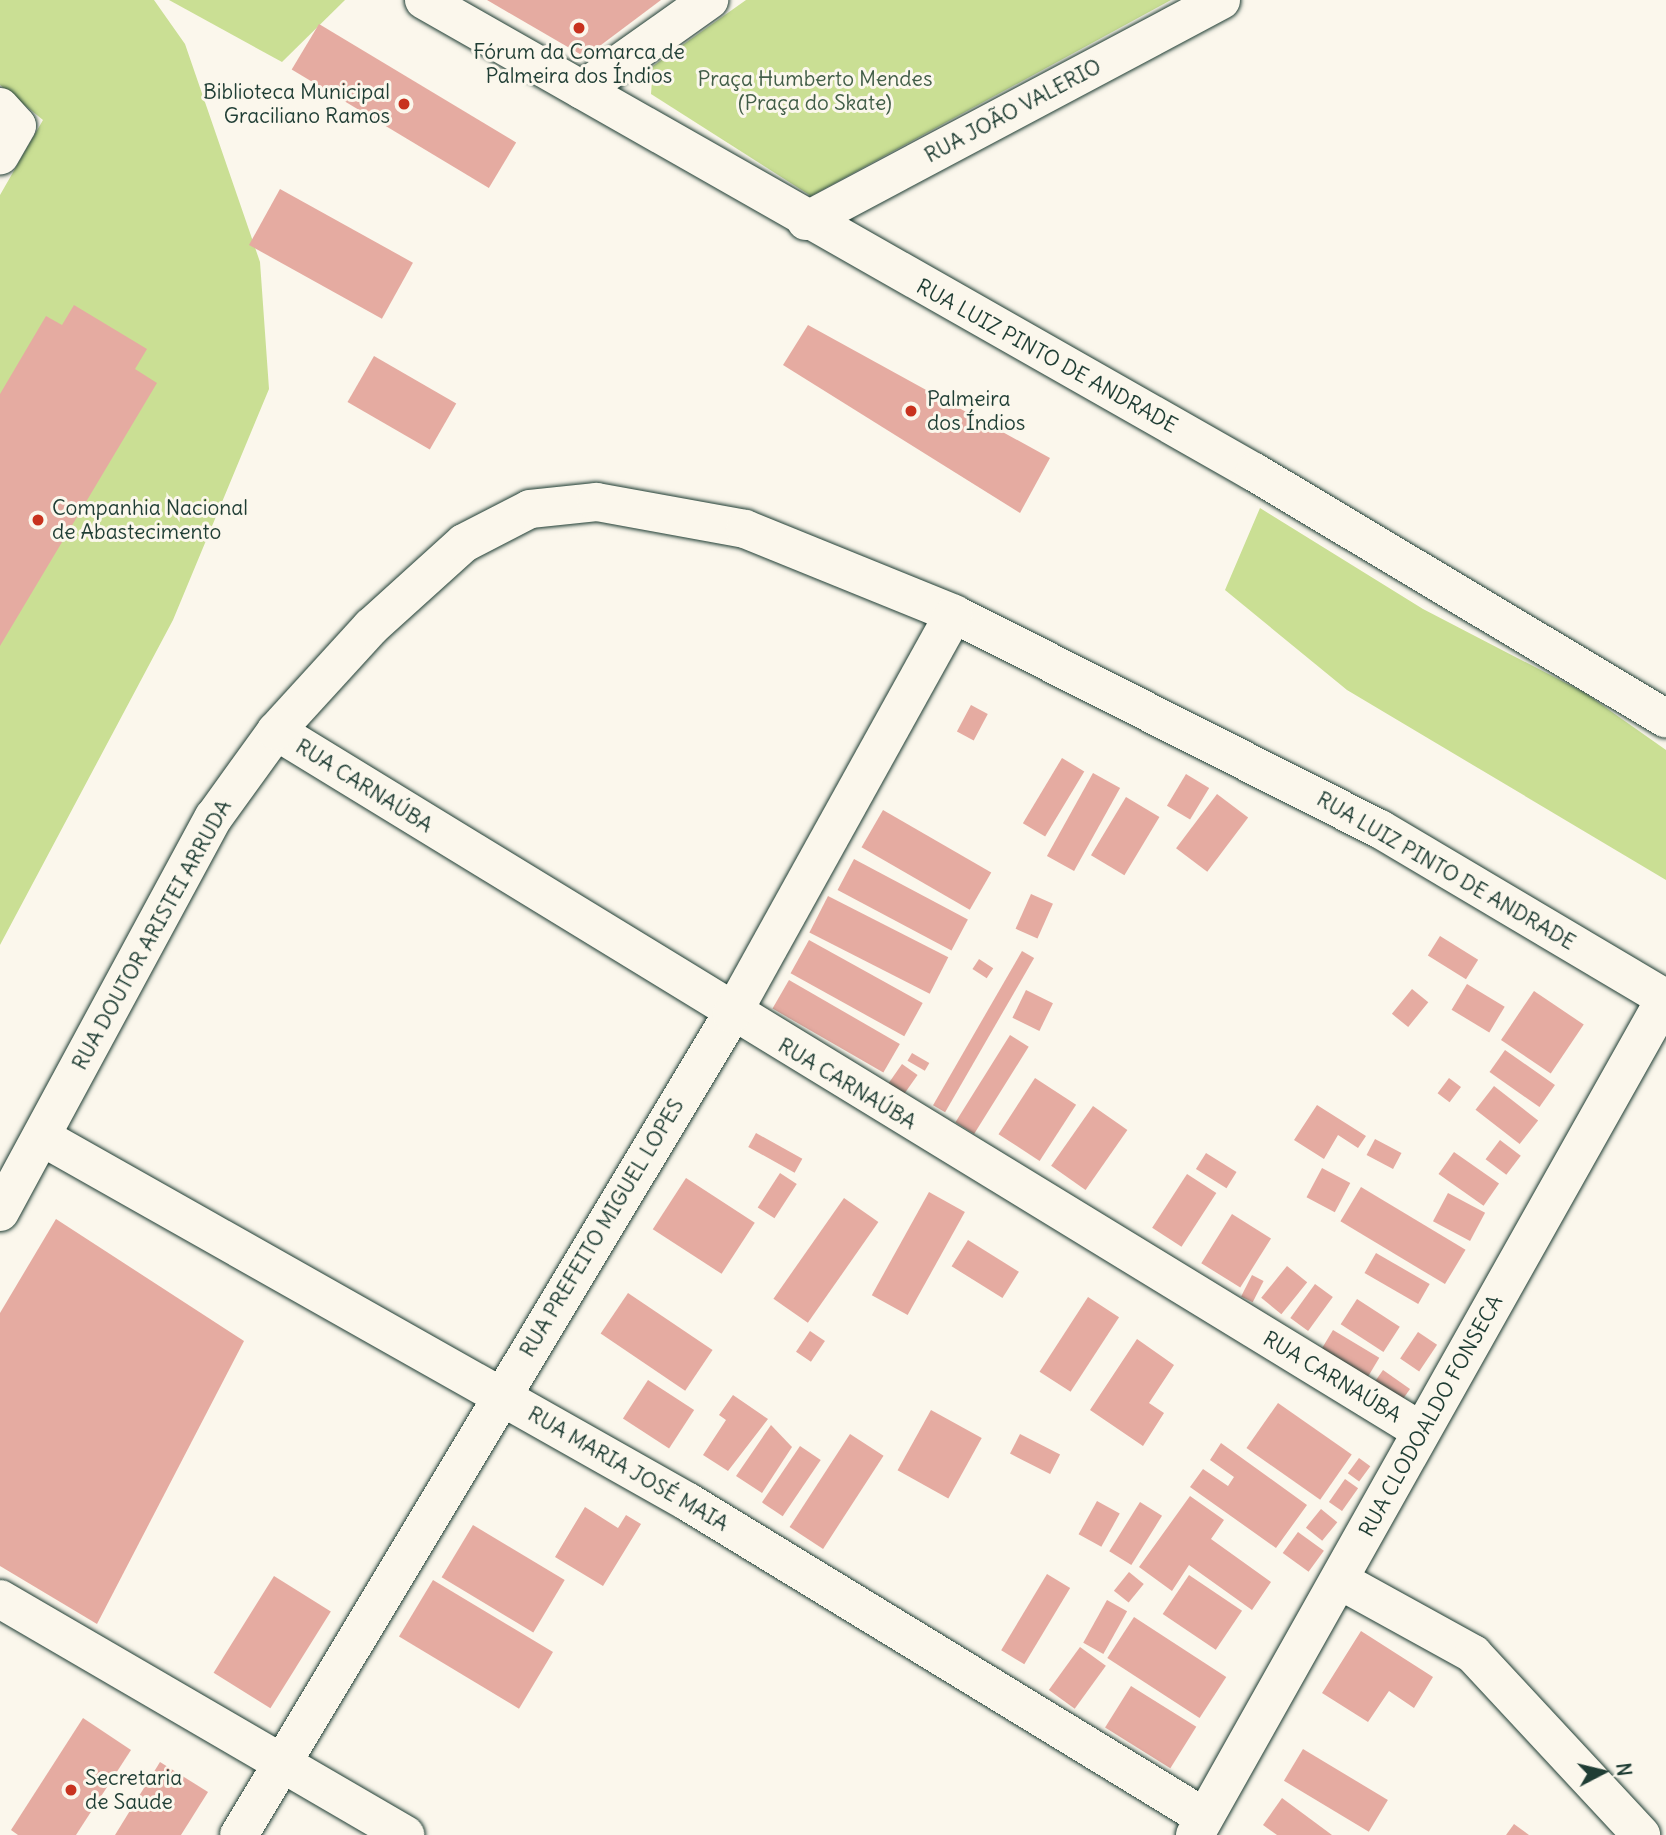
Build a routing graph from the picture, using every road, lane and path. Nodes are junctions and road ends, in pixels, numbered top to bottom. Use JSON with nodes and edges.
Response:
{"nodes":[{"id":1,"x":424,"y":0,"type":"edge"},
{"id":2,"x":709,"y":0,"type":"edge"},
{"id":3,"x":1221,"y":0,"type":"edge"},
{"id":4,"x":582,"y":90,"type":"junction"},
{"id":5,"x":806,"y":221,"type":"junction"},
{"id":6,"x":481,"y":530,"type":"joint"},
{"id":7,"x":954,"y":614,"type":"junction"},
{"id":8,"x":1666,"y":719,"type":"edge"},
{"id":9,"x":276,"y":731,"type":"junction"},
{"id":10,"x":1666,"y":997,"type":"edge"},
{"id":11,"x":732,"y":1014,"type":"junction"},
{"id":12,"x":42,"y":1136,"type":"junction"},
{"id":13,"x":0,"y":1212,"type":"edge"},
{"id":14,"x":500,"y":1394,"type":"junction"},
{"id":15,"x":1421,"y":1432,"type":"junction"},
{"id":16,"x":1342,"y":1581,"type":"junction"},
{"id":17,"x":0,"y":1599,"type":"edge"},
{"id":18,"x":281,"y":1763,"type":"junction"},
{"id":19,"x":1199,"y":1826,"type":"edge"},
{"id":20,"x":239,"y":1835,"type":"edge"},
{"id":21,"x":405,"y":1835,"type":"edge"},
{"id":22,"x":1641,"y":1835,"type":"edge"}],
"edges":[{"from":1,"to":4,"type":"street","name":"RUA LUIZ PINTO DE ANDRADE"},
{"from":2,"to":4,"type":"street"},
{"from":3,"to":5,"type":"street","name":"RUA JOÃO VALERIO"},
{"from":4,"to":5,"type":"street","name":"RUA LUIZ PINTO DE ANDRADE"},
{"from":5,"to":8,"type":"street","name":"RUA LUIZ PINTO DE ANDRADE"},
{"from":6,"to":7,"type":"street","name":"RUA LUIZ PINTO DE ANDRADE"},
{"from":6,"to":9,"type":"street","name":"RUA DOUTOR ARISTEI ARRUDA"},
{"from":7,"to":10,"type":"street","name":"RUA LUIZ PINTO DE ANDRADE"},
{"from":7,"to":11,"type":"street","name":"RUA PREFEITO MIGUEL LOPES"},
{"from":9,"to":11,"type":"street","name":"RUA CARNAÚBA"},
{"from":9,"to":12,"type":"street","name":"RUA DOUTOR ARISTEI ARRUDA"},
{"from":10,"to":15,"type":"street","name":"RUA CLODOALDO FONSECA"},
{"from":11,"to":14,"type":"street","name":"RUA PREFEITO MIGUEL LOPES"},
{"from":11,"to":15,"type":"street","name":"RUA CARNAÚBA"},
{"from":12,"to":13,"type":"street","name":"RUA DOUTOR ARISTEI ARRUDA"},
{"from":12,"to":14,"type":"street","name":"RUA MARIA JOSÉ MAIA"},
{"from":14,"to":18,"type":"street","name":"RUA PREFEITO MIGUEL LOPES"},
{"from":14,"to":19,"type":"street","name":"RUA MARIA JOSÉ MAIA"},
{"from":15,"to":16,"type":"street","name":"RUA CLODOALDO FONSECA"},
{"from":16,"to":19,"type":"street","name":"RUA CLODOALDO FONSECA"},
{"from":16,"to":22,"type":"street"},
{"from":17,"to":18,"type":"street"},
{"from":18,"to":20,"type":"street","name":"RUA PREFEITO MIGUEL LOPES"},
{"from":18,"to":21,"type":"street"}]}
